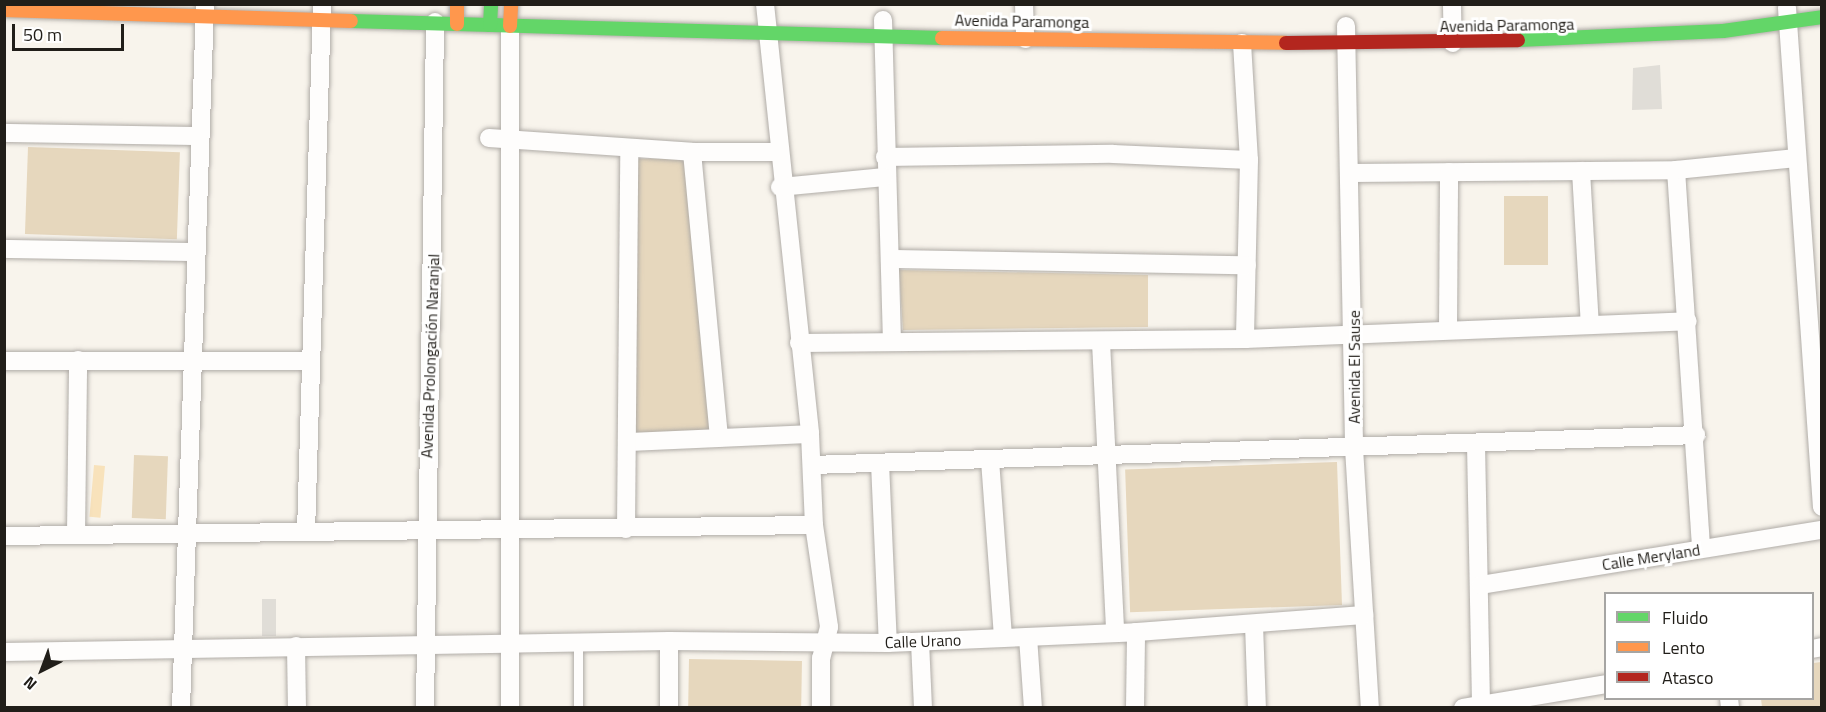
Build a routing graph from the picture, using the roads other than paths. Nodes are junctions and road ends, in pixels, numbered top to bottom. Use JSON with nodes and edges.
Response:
{"nodes":[{"id":1,"x":1024,"y":4,"type":"edge"},
{"id":2,"x":1452,"y":4,"type":"edge"},
{"id":3,"x":491,"y":7,"type":"edge"},
{"id":4,"x":14,"y":8,"type":"edge"},
{"id":5,"x":446,"y":9,"type":"edge"},
{"id":6,"x":205,"y":10,"type":"edge"},
{"id":7,"x":322,"y":11,"type":"edge"},
{"id":8,"x":1752,"y":11,"type":"dead end"},
{"id":9,"x":1792,"y":12,"type":"edge"},
{"id":10,"x":511,"y":14,"type":"edge"},
{"id":11,"x":1684,"y":17,"type":"dead end"},
{"id":12,"x":1821,"y":17,"type":"edge"},
{"id":13,"x":813,"y":18,"type":"dead end"},
{"id":14,"x":767,"y":19,"type":"edge"},
{"id":15,"x":883,"y":23,"type":"junction"},
{"id":16,"x":1615,"y":23,"type":"junction"},
{"id":17,"x":457,"y":24,"type":"junction"},
{"id":18,"x":490,"y":25,"type":"junction"},
{"id":19,"x":1263,"y":27,"type":"dead end"},
{"id":20,"x":1021,"y":28,"type":"junction"},
{"id":21,"x":1342,"y":32,"type":"junction"},
{"id":22,"x":1454,"y":34,"type":"junction"},
{"id":23,"x":1614,"y":39,"type":"junction"},
{"id":24,"x":1242,"y":43,"type":"junction"},
{"id":25,"x":4,"y":133,"type":"edge"},
{"id":26,"x":200,"y":136,"type":"junction"},
{"id":27,"x":489,"y":138,"type":"dead end"},
{"id":28,"x":510,"y":140,"type":"junction"},
{"id":29,"x":629,"y":148,"type":"junction"},
{"id":30,"x":692,"y":152,"type":"junction"},
{"id":31,"x":778,"y":152,"type":"junction"},
{"id":32,"x":885,"y":158,"type":"junction"},
{"id":33,"x":1796,"y":158,"type":"junction"},
{"id":34,"x":1248,"y":160,"type":"junction"},
{"id":35,"x":1676,"y":170,"type":"junction"},
{"id":36,"x":1581,"y":171,"type":"junction"},
{"id":37,"x":1449,"y":172,"type":"junction"},
{"id":38,"x":1351,"y":173,"type":"junction"},
{"id":39,"x":884,"y":177,"type":"junction"},
{"id":40,"x":780,"y":187,"type":"junction"},
{"id":41,"x":4,"y":249,"type":"edge"},
{"id":42,"x":196,"y":252,"type":"junction"},
{"id":43,"x":890,"y":259,"type":"junction"},
{"id":44,"x":1247,"y":265,"type":"junction"},
{"id":45,"x":1812,"y":285,"type":"edge"},
{"id":46,"x":1688,"y":321,"type":"junction"},
{"id":47,"x":1590,"y":325,"type":"junction"},
{"id":48,"x":1448,"y":329,"type":"junction"},
{"id":49,"x":1354,"y":334,"type":"junction"},
{"id":50,"x":1245,"y":339,"type":"junction"},
{"id":51,"x":892,"y":342,"type":"junction"},
{"id":52,"x":1101,"y":342,"type":"junction"},
{"id":53,"x":799,"y":343,"type":"junction"},
{"id":54,"x":192,"y":359,"type":"junction"},
{"id":55,"x":78,"y":360,"type":"junction"},
{"id":56,"x":4,"y":361,"type":"edge"},
{"id":57,"x":311,"y":361,"type":"junction"},
{"id":58,"x":1817,"y":408,"type":"edge"},
{"id":59,"x":810,"y":434,"type":"junction"},
{"id":60,"x":1696,"y":435,"type":"junction"},
{"id":61,"x":719,"y":438,"type":"junction"},
{"id":62,"x":627,"y":442,"type":"junction"},
{"id":63,"x":1476,"y":444,"type":"junction"},
{"id":64,"x":1354,"y":448,"type":"junction"},
{"id":65,"x":1108,"y":455,"type":"junction"},
{"id":66,"x":990,"y":460,"type":"junction"},
{"id":67,"x":880,"y":463,"type":"junction"},
{"id":68,"x":812,"y":465,"type":"junction"},
{"id":69,"x":1821,"y":507,"type":"edge"},
{"id":70,"x":814,"y":525,"type":"junction"},
{"id":71,"x":626,"y":529,"type":"junction"},
{"id":72,"x":1821,"y":530,"type":"edge"},
{"id":73,"x":425,"y":531,"type":"junction"},
{"id":74,"x":510,"y":531,"type":"junction"},
{"id":75,"x":306,"y":532,"type":"junction"},
{"id":76,"x":186,"y":534,"type":"junction"},
{"id":77,"x":76,"y":535,"type":"junction"},
{"id":78,"x":4,"y":536,"type":"edge"},
{"id":79,"x":1701,"y":548,"type":"junction"},
{"id":80,"x":1481,"y":585,"type":"junction"},
{"id":81,"x":1364,"y":615,"type":"junction"},
{"id":82,"x":1254,"y":624,"type":"junction"},
{"id":83,"x":1136,"y":632,"type":"junction"},
{"id":84,"x":1115,"y":633,"type":"junction"},
{"id":85,"x":1028,"y":637,"type":"junction"},
{"id":86,"x":1003,"y":638,"type":"junction"},
{"id":87,"x":669,"y":641,"type":"junction"},
{"id":88,"x":578,"y":642,"type":"junction"},
{"id":89,"x":920,"y":642,"type":"junction"},
{"id":90,"x":824,"y":643,"type":"junction"},
{"id":91,"x":888,"y":643,"type":"junction"},
{"id":92,"x":424,"y":644,"type":"junction"},
{"id":93,"x":510,"y":645,"type":"junction"},
{"id":94,"x":296,"y":646,"type":"junction"},
{"id":95,"x":183,"y":648,"type":"junction"},
{"id":96,"x":4,"y":652,"type":"edge"},
{"id":97,"x":1604,"y":684,"type":"edge"},
{"id":98,"x":1481,"y":706,"type":"edge"},
{"id":99,"x":180,"y":708,"type":"edge"},
{"id":100,"x":297,"y":708,"type":"edge"},
{"id":101,"x":425,"y":708,"type":"edge"},
{"id":102,"x":510,"y":708,"type":"edge"},
{"id":103,"x":578,"y":708,"type":"edge"},
{"id":104,"x":669,"y":708,"type":"edge"},
{"id":105,"x":821,"y":708,"type":"edge"},
{"id":106,"x":923,"y":708,"type":"edge"},
{"id":107,"x":1033,"y":708,"type":"edge"},
{"id":108,"x":1135,"y":708,"type":"edge"},
{"id":109,"x":1257,"y":708,"type":"edge"},
{"id":110,"x":1370,"y":708,"type":"edge"},
{"id":111,"x":1462,"y":708,"type":"edge"}],
"edges":[{"from":1,"to":20,"type":"street"},
{"from":2,"to":22,"type":"street"},
{"from":3,"to":5,"type":"street","name":"Avenida Paramonga"},
{"from":3,"to":10,"type":"street","name":"Avenida Paramonga"},
{"from":3,"to":18,"type":"street"},
{"from":4,"to":6,"type":"street","name":"Avenida Paramonga"},
{"from":5,"to":7,"type":"street","name":"Avenida Paramonga"},
{"from":5,"to":17,"type":"street"},
{"from":5,"to":17,"type":"street","name":"Avenida Paramonga"},
{"from":5,"to":73,"type":"street","name":"Avenida Prolongación Naranjal"},
{"from":6,"to":7,"type":"street","name":"Avenida Paramonga"},
{"from":6,"to":26,"type":"street"},
{"from":7,"to":57,"type":"street"},
{"from":8,"to":9,"type":"street","name":"Avenida Paramonga"},
{"from":9,"to":12,"type":"street","name":"Avenida Paramonga"},
{"from":9,"to":23,"type":"street","name":"Avenida Paramonga"},
{"from":9,"to":33,"type":"street"},
{"from":10,"to":14,"type":"street","name":"Avenida Paramonga"},
{"from":10,"to":18,"type":"street","name":"Avenida Paramonga"},
{"from":10,"to":28,"type":"street"},
{"from":11,"to":16,"type":"street","name":"Avenida Paramonga"},
{"from":13,"to":14,"type":"street","name":"Avenida Paramonga"},
{"from":14,"to":15,"type":"street","name":"Avenida Paramonga"},
{"from":14,"to":31,"type":"street"},
{"from":15,"to":20,"type":"street","name":"Avenida Paramonga"},
{"from":15,"to":32,"type":"street"},
{"from":16,"to":22,"type":"street","name":"Avenida Paramonga"},
{"from":16,"to":23,"type":"street"},
{"from":17,"to":18,"type":"street","name":"Avenida Paramonga"},
{"from":19,"to":20,"type":"street","name":"Avenida Paramonga"},
{"from":20,"to":24,"type":"street","name":"Avenida Paramonga"},
{"from":21,"to":22,"type":"street","name":"Avenida Paramonga"},
{"from":21,"to":24,"type":"street","name":"Avenida Paramonga"},
{"from":21,"to":38,"type":"street","name":"Avenida El Sause"},
{"from":22,"to":23,"type":"street","name":"Avenida Paramonga"},
{"from":24,"to":34,"type":"street"},
{"from":25,"to":26,"type":"street"},
{"from":26,"to":42,"type":"street"},
{"from":27,"to":28,"type":"street"},
{"from":28,"to":29,"type":"street"},
{"from":28,"to":74,"type":"street"},
{"from":29,"to":30,"type":"street"},
{"from":29,"to":62,"type":"street"},
{"from":30,"to":31,"type":"street"},
{"from":30,"to":61,"type":"street"},
{"from":31,"to":40,"type":"street"},
{"from":32,"to":34,"type":"street"},
{"from":32,"to":39,"type":"street"},
{"from":33,"to":35,"type":"street"},
{"from":33,"to":45,"type":"street"},
{"from":34,"to":44,"type":"street"},
{"from":35,"to":36,"type":"street"},
{"from":35,"to":46,"type":"street"},
{"from":36,"to":37,"type":"street"},
{"from":36,"to":47,"type":"street"},
{"from":37,"to":38,"type":"street"},
{"from":37,"to":48,"type":"street"},
{"from":38,"to":49,"type":"street","name":"Avenida El Sause"},
{"from":39,"to":40,"type":"street"},
{"from":39,"to":43,"type":"street"},
{"from":40,"to":53,"type":"street"},
{"from":41,"to":42,"type":"street"},
{"from":42,"to":54,"type":"street"},
{"from":43,"to":44,"type":"street"},
{"from":43,"to":51,"type":"street"},
{"from":44,"to":50,"type":"street"},
{"from":45,"to":58,"type":"street"},
{"from":46,"to":47,"type":"street"},
{"from":46,"to":60,"type":"street"},
{"from":47,"to":48,"type":"street"},
{"from":48,"to":49,"type":"street"},
{"from":49,"to":50,"type":"street"},
{"from":49,"to":64,"type":"street","name":"Avenida El Sause"},
{"from":50,"to":52,"type":"street"},
{"from":51,"to":52,"type":"street"},
{"from":51,"to":53,"type":"street"},
{"from":52,"to":65,"type":"street"},
{"from":53,"to":59,"type":"street"},
{"from":54,"to":55,"type":"street"},
{"from":54,"to":57,"type":"street"},
{"from":54,"to":76,"type":"street"},
{"from":55,"to":56,"type":"street"},
{"from":55,"to":77,"type":"street"},
{"from":57,"to":75,"type":"street"},
{"from":58,"to":69,"type":"street"},
{"from":59,"to":61,"type":"street"},
{"from":59,"to":68,"type":"street"},
{"from":60,"to":63,"type":"street"},
{"from":60,"to":79,"type":"street"},
{"from":61,"to":62,"type":"street"},
{"from":62,"to":71,"type":"street"},
{"from":63,"to":64,"type":"street"},
{"from":63,"to":80,"type":"street"},
{"from":64,"to":65,"type":"street"},
{"from":64,"to":81,"type":"street","name":"Avenida El Sause"},
{"from":65,"to":66,"type":"street"},
{"from":65,"to":84,"type":"street"},
{"from":66,"to":67,"type":"street"},
{"from":66,"to":86,"type":"street"},
{"from":67,"to":68,"type":"street"},
{"from":67,"to":91,"type":"street"},
{"from":68,"to":70,"type":"street"},
{"from":70,"to":71,"type":"street"},
{"from":70,"to":90,"type":"street"},
{"from":71,"to":74,"type":"street"},
{"from":72,"to":79,"type":"street","name":"Calle Meryland"},
{"from":73,"to":74,"type":"street"},
{"from":73,"to":75,"type":"street"},
{"from":73,"to":92,"type":"street","name":"Avenida Prolongación Naranjal"},
{"from":74,"to":93,"type":"street"},
{"from":75,"to":76,"type":"street"},
{"from":76,"to":77,"type":"street"},
{"from":76,"to":95,"type":"street"},
{"from":77,"to":78,"type":"street"},
{"from":79,"to":80,"type":"street","name":"Calle Meryland"},
{"from":80,"to":98,"type":"street"},
{"from":81,"to":82,"type":"street","name":"Calle Urano"},
{"from":81,"to":110,"type":"street","name":"Avenida El Sause"},
{"from":82,"to":83,"type":"street","name":"Calle Urano"},
{"from":82,"to":109,"type":"street"},
{"from":83,"to":84,"type":"street","name":"Calle Urano"},
{"from":83,"to":108,"type":"street"},
{"from":84,"to":85,"type":"street","name":"Calle Urano"},
{"from":85,"to":86,"type":"street","name":"Calle Urano"},
{"from":85,"to":107,"type":"street"},
{"from":86,"to":89,"type":"street","name":"Calle Urano"},
{"from":87,"to":88,"type":"street","name":"Calle Urano"},
{"from":87,"to":90,"type":"street","name":"Calle Urano"},
{"from":87,"to":104,"type":"street"},
{"from":88,"to":93,"type":"street","name":"Calle Urano"},
{"from":88,"to":103,"type":"lane"},
{"from":89,"to":91,"type":"street","name":"Calle Urano"},
{"from":89,"to":106,"type":"street"},
{"from":90,"to":91,"type":"street","name":"Calle Urano"},
{"from":90,"to":105,"type":"street"},
{"from":92,"to":93,"type":"street","name":"Calle Urano"},
{"from":92,"to":94,"type":"street","name":"Calle Urano"},
{"from":92,"to":101,"type":"street","name":"Avenida Prolongación Naranjal"},
{"from":93,"to":102,"type":"street"},
{"from":94,"to":95,"type":"street","name":"Calle Urano"},
{"from":94,"to":100,"type":"street"},
{"from":95,"to":96,"type":"street","name":"Calle Urano"},
{"from":95,"to":99,"type":"street"},
{"from":97,"to":98,"type":"street"},
{"from":98,"to":111,"type":"street"}]}
